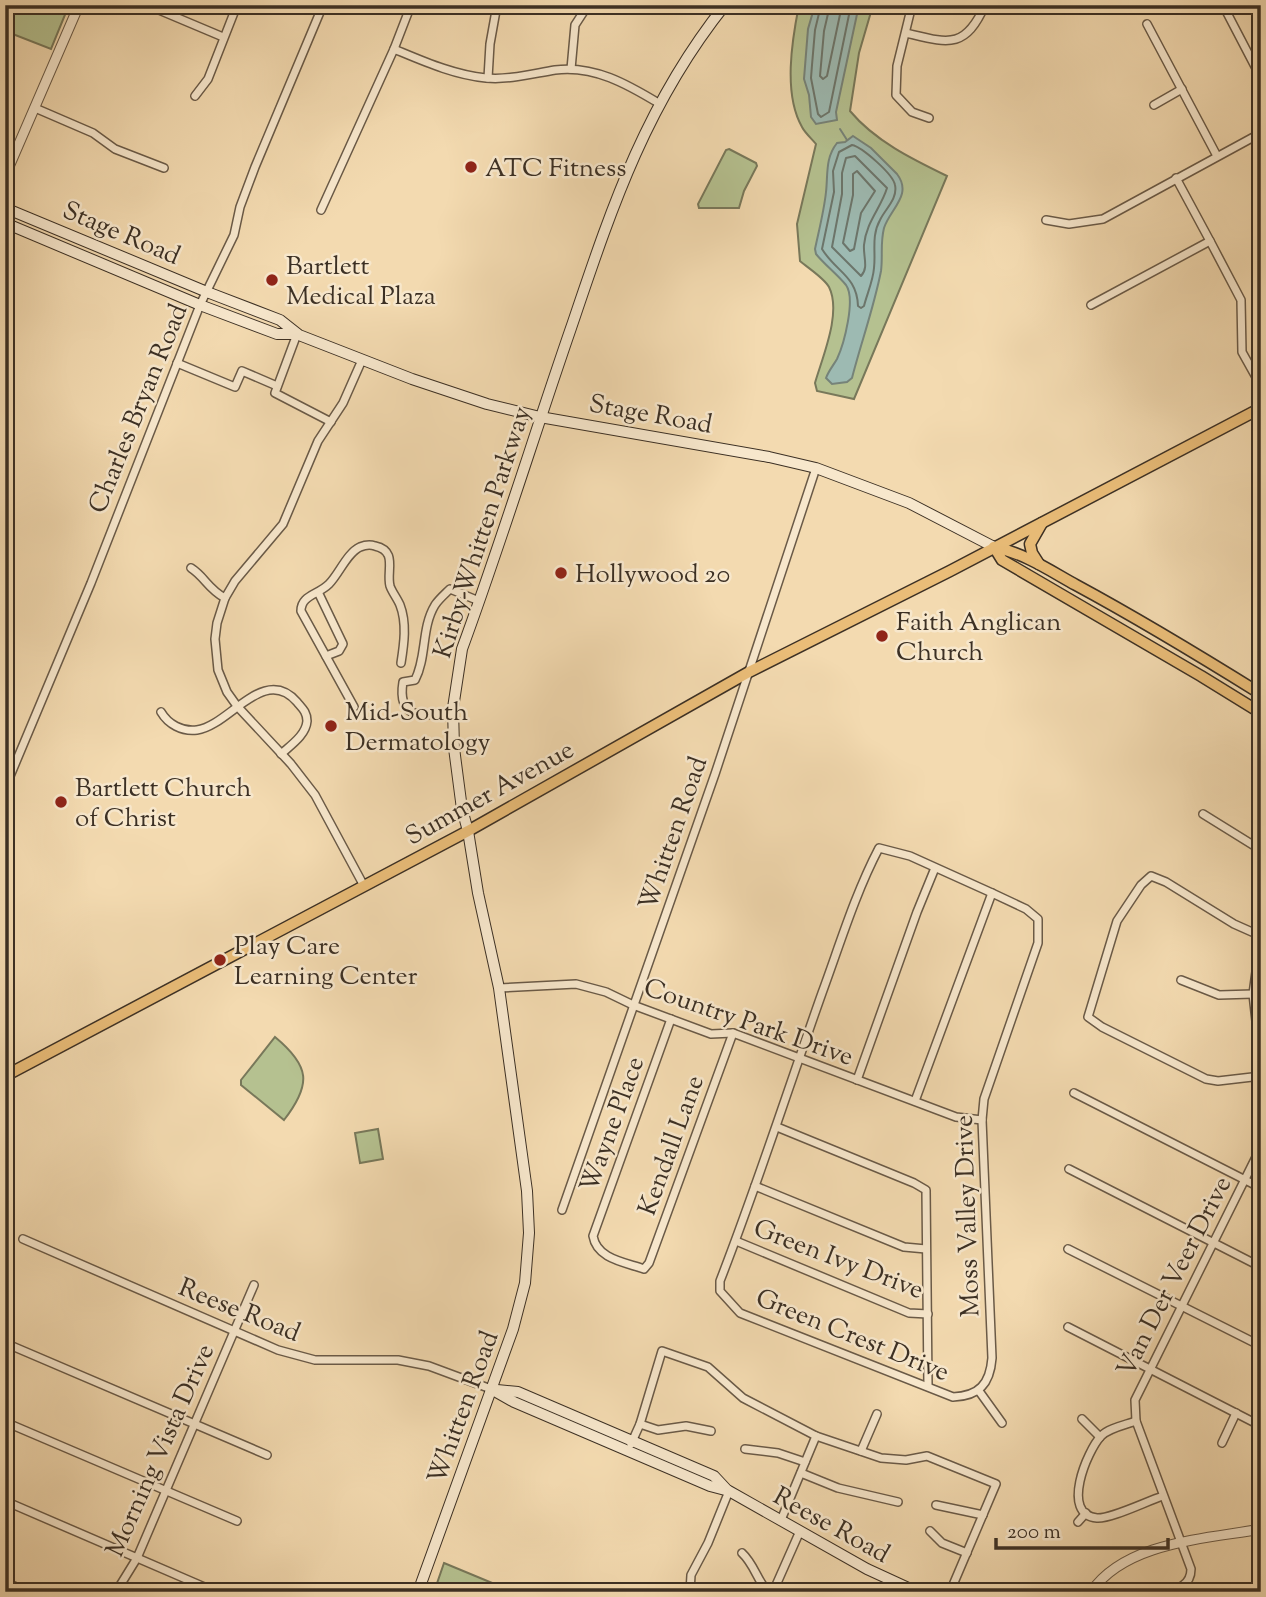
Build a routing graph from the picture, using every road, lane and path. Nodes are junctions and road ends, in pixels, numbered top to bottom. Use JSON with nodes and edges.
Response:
{"nodes":[{"id":1,"x":79,"y":5,"type":"edge"},
{"id":2,"x":147,"y":5,"type":"edge"},
{"id":3,"x":237,"y":5,"type":"edge"},
{"id":4,"x":323,"y":5,"type":"edge"},
{"id":5,"x":411,"y":5,"type":"edge"},
{"id":6,"x":497,"y":5,"type":"edge"},
{"id":7,"x":589,"y":5,"type":"edge"},
{"id":8,"x":725,"y":5,"type":"edge"},
{"id":9,"x":912,"y":5,"type":"edge"},
{"id":10,"x":985,"y":5,"type":"edge"},
{"id":11,"x":158,"y":7,"type":"edge"},
{"id":12,"x":1225,"y":9,"type":"dead end"},
{"id":13,"x":1147,"y":24,"type":"dead end"},
{"id":14,"x":906,"y":33,"type":"junction"},
{"id":15,"x":223,"y":37,"type":"junction"},
{"id":16,"x":394,"y":50,"type":"junction"},
{"id":17,"x":571,"y":69,"type":"junction"},
{"id":18,"x":488,"y":78,"type":"junction"},
{"id":19,"x":1261,"y":78,"type":"edge"},
{"id":20,"x":1182,"y":89,"type":"junction"},
{"id":21,"x":195,"y":96,"type":"dead end"},
{"id":22,"x":660,"y":104,"type":"junction"},
{"id":23,"x":1154,"y":106,"type":"dead end"},
{"id":24,"x":35,"y":108,"type":"junction"},
{"id":25,"x":929,"y":118,"type":"dead end"},
{"id":26,"x":1261,"y":133,"type":"edge"},
{"id":27,"x":1217,"y":156,"type":"junction"},
{"id":28,"x":164,"y":168,"type":"dead end"},
{"id":29,"x":5,"y":176,"type":"edge"},
{"id":30,"x":1176,"y":178,"type":"junction"},
{"id":31,"x":5,"y":208,"type":"edge"},
{"id":32,"x":321,"y":210,"type":"dead end"},
{"id":33,"x":1046,"y":220,"type":"dead end"},
{"id":34,"x":5,"y":223,"type":"edge"},
{"id":35,"x":1210,"y":241,"type":"junction"},
{"id":36,"x":105,"y":249,"type":"junction"},
{"id":37,"x":100,"y":262,"type":"junction"},
{"id":38,"x":206,"y":292,"type":"junction"},
{"id":39,"x":200,"y":305,"type":"junction"},
{"id":40,"x":1091,"y":305,"type":"dead end"},
{"id":41,"x":297,"y":334,"type":"junction"},
{"id":42,"x":362,"y":360,"type":"junction"},
{"id":43,"x":177,"y":363,"type":"junction"},
{"id":44,"x":277,"y":386,"type":"junction"},
{"id":45,"x":1261,"y":386,"type":"edge"},
{"id":46,"x":1261,"y":408,"type":"edge"},
{"id":47,"x":540,"y":417,"type":"junction"},
{"id":48,"x":331,"y":422,"type":"junction"},
{"id":49,"x":816,"y":468,"type":"junction"},
{"id":50,"x":1042,"y":522,"type":"junction"},
{"id":51,"x":994,"y":547,"type":"junction"},
{"id":52,"x":1041,"y":566,"type":"junction"},
{"id":53,"x":191,"y":568,"type":"dead end"},
{"id":54,"x":319,"y":594,"type":"junction"},
{"id":55,"x":225,"y":598,"type":"junction"},
{"id":56,"x":479,"y":601,"type":"junction"},
{"id":57,"x":1108,"y":621,"type":"junction"},
{"id":58,"x":1142,"y":623,"type":"junction"},
{"id":59,"x":326,"y":656,"type":"junction"},
{"id":60,"x":401,"y":663,"type":"dead end"},
{"id":61,"x":749,"y":672,"type":"junction"},
{"id":62,"x":401,"y":673,"type":"dead end"},
{"id":63,"x":403,"y":682,"type":"junction"},
{"id":64,"x":1261,"y":694,"type":"edge"},
{"id":65,"x":237,"y":706,"type":"junction"},
{"id":66,"x":354,"y":707,"type":"dead end"},
{"id":67,"x":161,"y":712,"type":"dead end"},
{"id":68,"x":1261,"y":713,"type":"edge"},
{"id":69,"x":453,"y":717,"type":"junction"},
{"id":70,"x":281,"y":754,"type":"junction"},
{"id":71,"x":5,"y":788,"type":"edge"},
{"id":72,"x":1203,"y":814,"type":"dead end"},
{"id":73,"x":468,"y":831,"type":"junction"},
{"id":74,"x":1261,"y":850,"type":"edge"},
{"id":75,"x":935,"y":868,"type":"junction"},
{"id":76,"x":364,"y":886,"type":"junction"},
{"id":77,"x":992,"y":893,"type":"junction"},
{"id":78,"x":1261,"y":936,"type":"edge"},
{"id":79,"x":1181,"y":980,"type":"dead end"},
{"id":80,"x":499,"y":988,"type":"junction"},
{"id":81,"x":1253,"y":994,"type":"junction"},
{"id":82,"x":633,"y":1005,"type":"junction"},
{"id":83,"x":671,"y":1019,"type":"junction"},
{"id":84,"x":733,"y":1033,"type":"junction"},
{"id":85,"x":1259,"y":1037,"type":"edge"},
{"id":86,"x":799,"y":1057,"type":"junction"},
{"id":87,"x":1261,"y":1066,"type":"edge"},
{"id":88,"x":5,"y":1076,"type":"edge"},
{"id":89,"x":1261,"y":1076,"type":"edge"},
{"id":90,"x":857,"y":1080,"type":"junction"},
{"id":91,"x":1074,"y":1093,"type":"dead end"},
{"id":92,"x":915,"y":1101,"type":"junction"},
{"id":93,"x":982,"y":1120,"type":"junction"},
{"id":94,"x":777,"y":1127,"type":"junction"},
{"id":95,"x":1261,"y":1147,"type":"edge"},
{"id":96,"x":1069,"y":1169,"type":"dead end"},
{"id":97,"x":1245,"y":1180,"type":"junction"},
{"id":98,"x":755,"y":1186,"type":"junction"},
{"id":99,"x":1261,"y":1188,"type":"edge"},
{"id":100,"x":562,"y":1210,"type":"dead end"},
{"id":101,"x":529,"y":1233,"type":"joint"},
{"id":102,"x":23,"y":1239,"type":"dead end"},
{"id":103,"x":736,"y":1241,"type":"junction"},
{"id":104,"x":1213,"y":1242,"type":"junction"},
{"id":105,"x":926,"y":1249,"type":"junction"},
{"id":106,"x":1068,"y":1249,"type":"dead end"},
{"id":107,"x":1261,"y":1267,"type":"edge"},
{"id":108,"x":644,"y":1269,"type":"joint"},
{"id":109,"x":254,"y":1285,"type":"dead end"},
{"id":110,"x":1181,"y":1306,"type":"junction"},
{"id":111,"x":928,"y":1314,"type":"junction"},
{"id":112,"x":1068,"y":1327,"type":"dead end"},
{"id":113,"x":234,"y":1332,"type":"junction"},
{"id":114,"x":5,"y":1343,"type":"edge"},
{"id":115,"x":1261,"y":1346,"type":"edge"},
{"id":116,"x":1149,"y":1369,"type":"junction"},
{"id":117,"x":928,"y":1386,"type":"junction"},
{"id":118,"x":491,"y":1389,"type":"junction"},
{"id":119,"x":979,"y":1391,"type":"junction"},
{"id":120,"x":1236,"y":1413,"type":"junction"},
{"id":121,"x":877,"y":1414,"type":"dead end"},
{"id":122,"x":1082,"y":1419,"type":"dead end"},
{"id":123,"x":1136,"y":1421,"type":"junction"},
{"id":124,"x":5,"y":1422,"type":"edge"},
{"id":125,"x":1002,"y":1423,"type":"dead end"},
{"id":126,"x":194,"y":1424,"type":"junction"},
{"id":127,"x":640,"y":1424,"type":"junction"},
{"id":128,"x":1261,"y":1426,"type":"edge"},
{"id":129,"x":711,"y":1431,"type":"dead end"},
{"id":130,"x":816,"y":1436,"type":"junction"},
{"id":131,"x":1100,"y":1437,"type":"junction"},
{"id":132,"x":1222,"y":1443,"type":"dead end"},
{"id":133,"x":630,"y":1446,"type":"junction"},
{"id":134,"x":745,"y":1449,"type":"dead end"},
{"id":135,"x":861,"y":1451,"type":"junction"},
{"id":136,"x":267,"y":1455,"type":"dead end"},
{"id":137,"x":805,"y":1462,"type":"junction"},
{"id":138,"x":801,"y":1473,"type":"junction"},
{"id":139,"x":166,"y":1491,"type":"junction"},
{"id":140,"x":729,"y":1491,"type":"junction"},
{"id":141,"x":1163,"y":1496,"type":"junction"},
{"id":142,"x":5,"y":1502,"type":"edge"},
{"id":143,"x":898,"y":1502,"type":"dead end"},
{"id":144,"x":936,"y":1504,"type":"dead end"},
{"id":145,"x":1086,"y":1513,"type":"junction"},
{"id":146,"x":983,"y":1515,"type":"junction"},
{"id":147,"x":781,"y":1520,"type":"junction"},
{"id":148,"x":237,"y":1521,"type":"dead end"},
{"id":149,"x":1078,"y":1522,"type":"dead end"},
{"id":150,"x":1261,"y":1529,"type":"edge"},
{"id":151,"x":800,"y":1531,"type":"junction"},
{"id":152,"x":930,"y":1531,"type":"dead end"},
{"id":153,"x":1181,"y":1544,"type":"junction"},
{"id":154,"x":742,"y":1553,"type":"dead end"},
{"id":155,"x":967,"y":1553,"type":"junction"},
{"id":156,"x":137,"y":1558,"type":"junction"},
{"id":157,"x":5,"y":1582,"type":"edge"},
{"id":158,"x":27,"y":1592,"type":"edge"},
{"id":159,"x":116,"y":1592,"type":"edge"},
{"id":160,"x":216,"y":1592,"type":"edge"},
{"id":161,"x":418,"y":1592,"type":"edge"},
{"id":162,"x":690,"y":1592,"type":"edge"},
{"id":163,"x":771,"y":1592,"type":"edge"},
{"id":164,"x":917,"y":1592,"type":"edge"},
{"id":165,"x":950,"y":1592,"type":"edge"},
{"id":166,"x":1091,"y":1592,"type":"edge"},
{"id":167,"x":1163,"y":1592,"type":"edge"}],
"edges":[{"from":1,"to":24,"type":"street"},
{"from":2,"to":11,"type":"street"},
{"from":3,"to":15,"type":"street"},
{"from":4,"to":38,"type":"street","name":"Charles Bryan Road"},
{"from":5,"to":16,"type":"street"},
{"from":6,"to":18,"type":"street"},
{"from":7,"to":17,"type":"street"},
{"from":8,"to":22,"type":"main road","name":"Kirby-Whitten Parkway"},
{"from":9,"to":14,"type":"street"},
{"from":10,"to":14,"type":"street"},
{"from":11,"to":15,"type":"street"},
{"from":12,"to":19,"type":"street"},
{"from":13,"to":20,"type":"street"},
{"from":14,"to":25,"type":"street"},
{"from":15,"to":21,"type":"street"},
{"from":16,"to":18,"type":"street"},
{"from":16,"to":32,"type":"street"},
{"from":17,"to":18,"type":"street"},
{"from":17,"to":22,"type":"street"},
{"from":20,"to":23,"type":"street"},
{"from":20,"to":27,"type":"street"},
{"from":22,"to":47,"type":"main road","name":"Kirby-Whitten Parkway"},
{"from":24,"to":28,"type":"street"},
{"from":24,"to":29,"type":"street"},
{"from":26,"to":27,"type":"street"},
{"from":27,"to":30,"type":"street"},
{"from":30,"to":33,"type":"street"},
{"from":30,"to":35,"type":"street"},
{"from":31,"to":36,"type":"main road","name":"Stage Road"},
{"from":34,"to":37,"type":"main road","name":"Stage Road"},
{"from":35,"to":40,"type":"street"},
{"from":35,"to":45,"type":"street"},
{"from":36,"to":37,"type":"main road"},
{"from":36,"to":38,"type":"main road","name":"Stage Road"},
{"from":37,"to":39,"type":"main road","name":"Stage Road"},
{"from":38,"to":39,"type":"street","name":"Charles Bryan Road"},
{"from":38,"to":41,"type":"main road","name":"Stage Road"},
{"from":39,"to":41,"type":"main road","name":"Stage Road"},
{"from":39,"to":43,"type":"street","name":"Charles Bryan Road"},
{"from":41,"to":42,"type":"main road","name":"Stage Road"},
{"from":41,"to":44,"type":"street"},
{"from":42,"to":47,"type":"main road","name":"Stage Road"},
{"from":42,"to":48,"type":"street"},
{"from":43,"to":44,"type":"street"},
{"from":43,"to":71,"type":"street","name":"Charles Bryan Road"},
{"from":44,"to":48,"type":"street"},
{"from":46,"to":50,"type":"main road","name":"Summer Avenue"},
{"from":47,"to":49,"type":"main road","name":"Stage Road"},
{"from":47,"to":56,"type":"main road","name":"Kirby-Whitten Parkway"},
{"from":48,"to":55,"type":"street"},
{"from":49,"to":51,"type":"main road","name":"Stage Road"},
{"from":49,"to":61,"type":"street","name":"Whitten Road"},
{"from":50,"to":51,"type":"main road","name":"Summer Avenue"},
{"from":50,"to":52,"type":"main road"},
{"from":51,"to":52,"type":"main road","name":"Stage Road"},
{"from":51,"to":57,"type":"main road","name":"Stage Road"},
{"from":51,"to":61,"type":"main road","name":"Summer Avenue"},
{"from":52,"to":58,"type":"main road","name":"Stage Road"},
{"from":53,"to":55,"type":"street"},
{"from":54,"to":59,"type":"street"},
{"from":54,"to":59,"type":"street"},
{"from":54,"to":60,"type":"street"},
{"from":55,"to":65,"type":"street"},
{"from":56,"to":63,"type":"street"},
{"from":56,"to":69,"type":"main road","name":"Kirby-Whitten Parkway"},
{"from":57,"to":58,"type":"main road"},
{"from":57,"to":68,"type":"main road","name":"Stage Road"},
{"from":58,"to":64,"type":"main road","name":"Stage Road"},
{"from":59,"to":66,"type":"street"},
{"from":61,"to":73,"type":"main road","name":"Summer Avenue"},
{"from":61,"to":82,"type":"street","name":"Whitten Road"},
{"from":62,"to":63,"type":"street"},
{"from":63,"to":69,"type":"street"},
{"from":65,"to":67,"type":"street"},
{"from":65,"to":70,"type":"street"},
{"from":65,"to":70,"type":"street"},
{"from":69,"to":73,"type":"main road","name":"Kirby-Whitten Parkway"},
{"from":70,"to":76,"type":"street"},
{"from":72,"to":74,"type":"street"},
{"from":73,"to":76,"type":"main road","name":"Summer Avenue"},
{"from":73,"to":80,"type":"main road","name":"Kirby-Whitten Parkway"},
{"from":75,"to":77,"type":"street"},
{"from":75,"to":86,"type":"street"},
{"from":75,"to":90,"type":"street"},
{"from":76,"to":88,"type":"main road","name":"Summer Avenue"},
{"from":77,"to":92,"type":"street"},
{"from":77,"to":93,"type":"street","name":"Moss Valley Drive"},
{"from":78,"to":81,"type":"street"},
{"from":78,"to":89,"type":"street"},
{"from":79,"to":81,"type":"street"},
{"from":80,"to":82,"type":"street","name":"Country Park Drive"},
{"from":80,"to":101,"type":"main road","name":"Kirby-Whitten Parkway"},
{"from":81,"to":85,"type":"street"},
{"from":82,"to":83,"type":"street","name":"Country Park Drive"},
{"from":82,"to":100,"type":"street","name":"Whitten Road"},
{"from":83,"to":84,"type":"street","name":"Country Park Drive"},
{"from":83,"to":108,"type":"street","name":"Wayne Place"},
{"from":84,"to":86,"type":"street","name":"Country Park Drive"},
{"from":84,"to":108,"type":"street","name":"Kendall Lane"},
{"from":85,"to":87,"type":"street"},
{"from":86,"to":90,"type":"street","name":"Country Park Drive"},
{"from":86,"to":94,"type":"street"},
{"from":90,"to":92,"type":"street","name":"Country Park Drive"},
{"from":91,"to":97,"type":"street"},
{"from":92,"to":93,"type":"street","name":"Country Park Drive"},
{"from":93,"to":119,"type":"street","name":"Moss Valley Drive"},
{"from":94,"to":98,"type":"street"},
{"from":94,"to":105,"type":"street"},
{"from":95,"to":97,"type":"street","name":"Van Der Veer Drive"},
{"from":96,"to":104,"type":"street"},
{"from":97,"to":99,"type":"street"},
{"from":97,"to":104,"type":"street","name":"Van Der Veer Drive"},
{"from":98,"to":103,"type":"street"},
{"from":98,"to":105,"type":"street"},
{"from":101,"to":118,"type":"main road","name":"Whitten Road"},
{"from":102,"to":113,"type":"street","name":"Reese Road"},
{"from":103,"to":111,"type":"street","name":"Green Ivy Drive"},
{"from":103,"to":117,"type":"street","name":"Green Crest Drive"},
{"from":104,"to":107,"type":"street"},
{"from":104,"to":110,"type":"street","name":"Van Der Veer Drive"},
{"from":105,"to":111,"type":"street"},
{"from":106,"to":110,"type":"street"},
{"from":109,"to":113,"type":"street","name":"Morning Vista Drive"},
{"from":110,"to":115,"type":"street"},
{"from":110,"to":116,"type":"street","name":"Van Der Veer Drive"},
{"from":111,"to":117,"type":"street"},
{"from":112,"to":116,"type":"street"},
{"from":113,"to":118,"type":"street","name":"Reese Road"},
{"from":113,"to":126,"type":"street","name":"Morning Vista Drive"},
{"from":114,"to":126,"type":"street"},
{"from":116,"to":120,"type":"street"},
{"from":116,"to":123,"type":"street","name":"Van Der Veer Drive"},
{"from":117,"to":119,"type":"street","name":"Green Crest Drive"},
{"from":118,"to":133,"type":"main road","name":"Reese Road"},
{"from":118,"to":161,"type":"main road","name":"Whitten Road"},
{"from":119,"to":125,"type":"street"},
{"from":120,"to":128,"type":"street"},
{"from":120,"to":132,"type":"street"},
{"from":121,"to":135,"type":"street"},
{"from":122,"to":131,"type":"street"},
{"from":123,"to":131,"type":"street"},
{"from":123,"to":141,"type":"street","name":"Van Der Veer Drive"},
{"from":124,"to":139,"type":"street"},
{"from":126,"to":136,"type":"street"},
{"from":126,"to":139,"type":"street","name":"Morning Vista Drive"},
{"from":127,"to":129,"type":"street"},
{"from":127,"to":130,"type":"street"},
{"from":127,"to":133,"type":"street"},
{"from":130,"to":135,"type":"street"},
{"from":130,"to":137,"type":"street"},
{"from":131,"to":145,"type":"street"},
{"from":133,"to":140,"type":"main road","name":"Reese Road"},
{"from":134,"to":137,"type":"street"},
{"from":135,"to":146,"type":"street"},
{"from":137,"to":138,"type":"street"},
{"from":138,"to":143,"type":"street"},
{"from":138,"to":147,"type":"street"},
{"from":139,"to":148,"type":"street"},
{"from":139,"to":156,"type":"street","name":"Morning Vista Drive"},
{"from":140,"to":147,"type":"main road","name":"Reese Road"},
{"from":140,"to":162,"type":"street"},
{"from":141,"to":145,"type":"street"},
{"from":141,"to":153,"type":"street","name":"Van Der Veer Drive"},
{"from":142,"to":156,"type":"street"},
{"from":144,"to":146,"type":"street"},
{"from":145,"to":149,"type":"street"},
{"from":146,"to":155,"type":"street"},
{"from":147,"to":151,"type":"main road","name":"Reese Road"},
{"from":150,"to":153,"type":"street"},
{"from":151,"to":163,"type":"street"},
{"from":151,"to":164,"type":"main road","name":"Reese Road"},
{"from":152,"to":155,"type":"street"},
{"from":153,"to":166,"type":"street"},
{"from":153,"to":167,"type":"street","name":"Van Der Veer Drive"},
{"from":154,"to":163,"type":"street"},
{"from":155,"to":165,"type":"street"},
{"from":156,"to":159,"type":"street","name":"Morning Vista Drive"},
{"from":156,"to":160,"type":"street"},
{"from":157,"to":158,"type":"street"}]}
